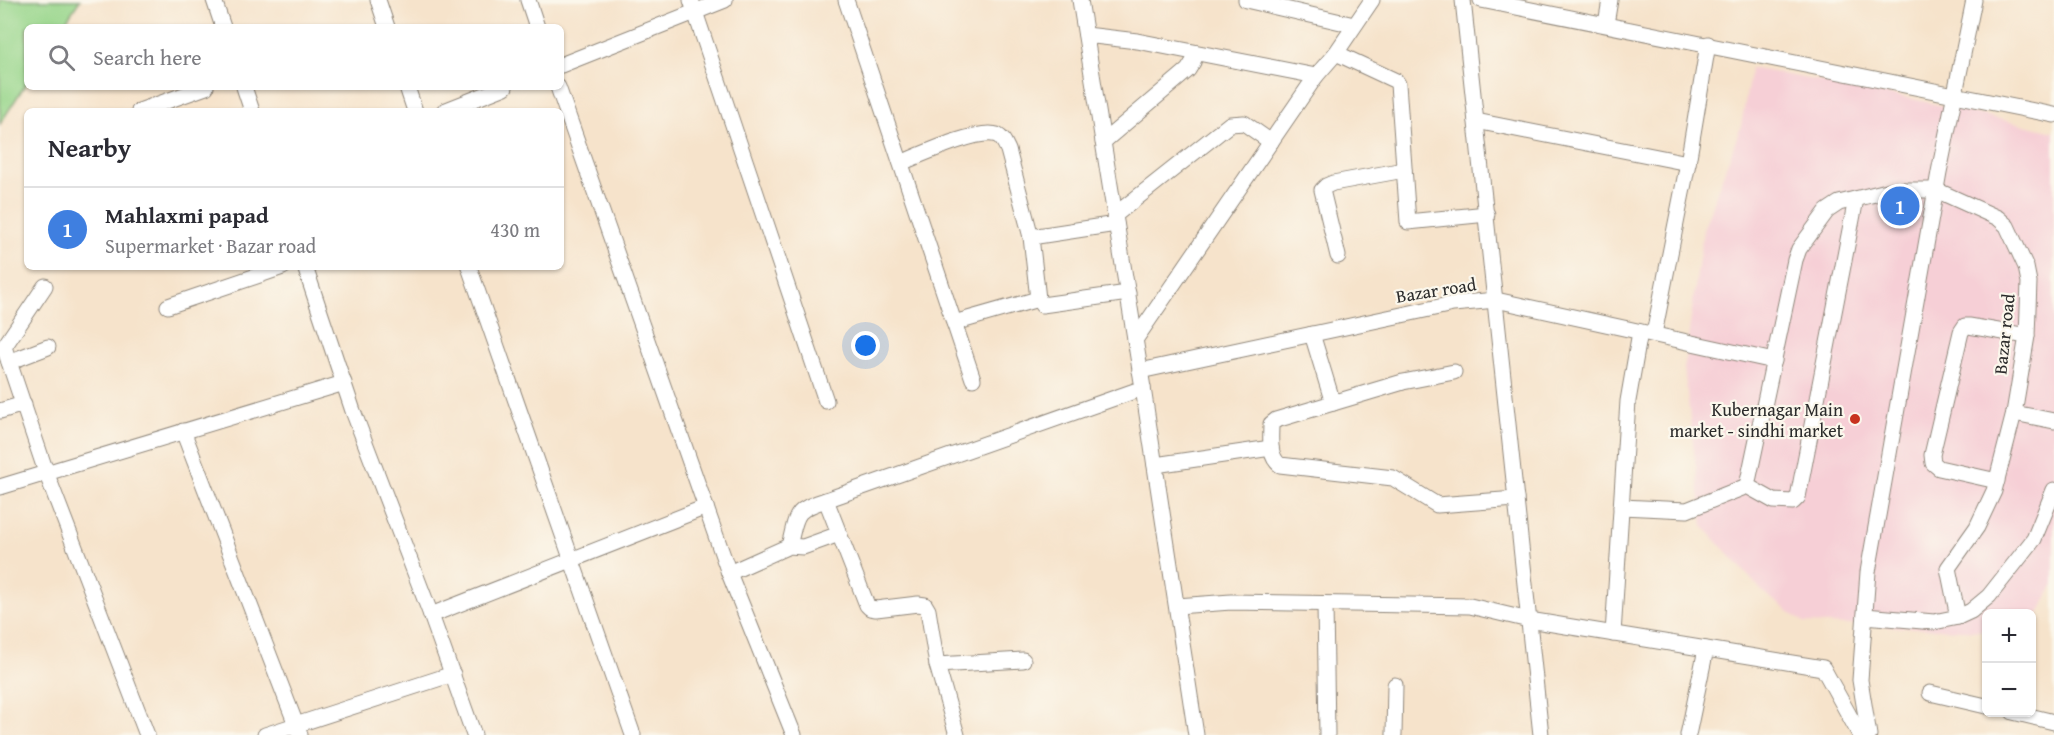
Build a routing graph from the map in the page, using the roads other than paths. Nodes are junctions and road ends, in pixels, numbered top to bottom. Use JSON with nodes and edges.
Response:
{"nodes":[{"id":1,"x":214,"y":0,"type":"edge"},
{"id":2,"x":378,"y":0,"type":"edge"},
{"id":3,"x":528,"y":0,"type":"edge"},
{"id":4,"x":724,"y":0,"type":"edge"},
{"id":5,"x":846,"y":0,"type":"edge"},
{"id":6,"x":1080,"y":0,"type":"edge"},
{"id":7,"x":1246,"y":0,"type":"edge"},
{"id":8,"x":1372,"y":0,"type":"edge"},
{"id":9,"x":1463,"y":0,"type":"edge"},
{"id":10,"x":1481,"y":0,"type":"edge"},
{"id":11,"x":1610,"y":0,"type":"edge"},
{"id":12,"x":1974,"y":0,"type":"edge"},
{"id":13,"x":693,"y":6,"type":"edge"},
{"id":14,"x":222,"y":24,"type":"edge"},
{"id":15,"x":386,"y":24,"type":"edge"},
{"id":16,"x":536,"y":24,"type":"edge"},
{"id":17,"x":1606,"y":24,"type":"junction"},
{"id":18,"x":1354,"y":25,"type":"junction"},
{"id":19,"x":1086,"y":35,"type":"junction"},
{"id":20,"x":1708,"y":44,"type":"junction"},
{"id":21,"x":1196,"y":52,"type":"junction"},
{"id":22,"x":1336,"y":53,"type":"junction"},
{"id":23,"x":564,"y":64,"type":"edge"},
{"id":24,"x":1316,"y":76,"type":"junction"},
{"id":25,"x":198,"y":90,"type":"edge"},
{"id":26,"x":245,"y":90,"type":"edge"},
{"id":27,"x":408,"y":90,"type":"edge"},
{"id":28,"x":497,"y":90,"type":"edge"},
{"id":29,"x":559,"y":90,"type":"edge"},
{"id":30,"x":1954,"y":96,"type":"junction"},
{"id":31,"x":147,"y":108,"type":"edge"},
{"id":32,"x":251,"y":108,"type":"edge"},
{"id":33,"x":414,"y":108,"type":"edge"},
{"id":34,"x":452,"y":108,"type":"edge"},
{"id":35,"x":2054,"y":115,"type":"edge"},
{"id":36,"x":1476,"y":122,"type":"junction"},
{"id":37,"x":1103,"y":142,"type":"junction"},
{"id":38,"x":1271,"y":142,"type":"junction"},
{"id":39,"x":900,"y":163,"type":"junction"},
{"id":40,"x":1689,"y":163,"type":"junction"},
{"id":41,"x":1404,"y":170,"type":"junction"},
{"id":42,"x":1936,"y":190,"type":"junction"},
{"id":43,"x":1856,"y":199,"type":"junction"},
{"id":44,"x":1487,"y":214,"type":"junction"},
{"id":45,"x":1115,"y":219,"type":"junction"},
{"id":46,"x":1031,"y":237,"type":"junction"},
{"id":47,"x":1338,"y":256,"type":"dead end"},
{"id":48,"x":274,"y":270,"type":"edge"},
{"id":49,"x":305,"y":270,"type":"edge"},
{"id":50,"x":470,"y":270,"type":"edge"},
{"id":51,"x":45,"y":286,"type":"dead end"},
{"id":52,"x":1128,"y":293,"type":"junction"},
{"id":53,"x":1038,"y":299,"type":"junction"},
{"id":54,"x":1496,"y":300,"type":"junction"},
{"id":55,"x":168,"y":306,"type":"dead end"},
{"id":56,"x":954,"y":323,"type":"junction"},
{"id":57,"x":1647,"y":333,"type":"junction"},
{"id":58,"x":1312,"y":334,"type":"junction"},
{"id":59,"x":2027,"y":336,"type":"junction"},
{"id":60,"x":1135,"y":340,"type":"junction"},
{"id":61,"x":48,"y":347,"type":"dead end"},
{"id":62,"x":4,"y":354,"type":"edge"},
{"id":63,"x":1774,"y":361,"type":"junction"},
{"id":64,"x":1140,"y":371,"type":"junction"},
{"id":65,"x":1454,"y":372,"type":"dead end"},
{"id":66,"x":973,"y":379,"type":"dead end"},
{"id":67,"x":344,"y":383,"type":"junction"},
{"id":68,"x":1143,"y":388,"type":"junction"},
{"id":69,"x":826,"y":401,"type":"dead end"},
{"id":70,"x":1333,"y":403,"type":"junction"},
{"id":71,"x":24,"y":404,"type":"junction"},
{"id":72,"x":0,"y":411,"type":"edge"},
{"id":73,"x":2014,"y":413,"type":"junction"},
{"id":74,"x":2054,"y":421,"type":"edge"},
{"id":75,"x":183,"y":431,"type":"junction"},
{"id":76,"x":1271,"y":448,"type":"junction"},
{"id":77,"x":1155,"y":465,"type":"junction"},
{"id":78,"x":46,"y":472,"type":"junction"},
{"id":79,"x":1997,"y":481,"type":"junction"},
{"id":80,"x":1747,"y":486,"type":"junction"},
{"id":81,"x":0,"y":487,"type":"edge"},
{"id":82,"x":2054,"y":490,"type":"edge"},
{"id":83,"x":1516,"y":499,"type":"junction"},
{"id":84,"x":826,"y":500,"type":"junction"},
{"id":85,"x":706,"y":507,"type":"junction"},
{"id":86,"x":1621,"y":507,"type":"junction"},
{"id":87,"x":839,"y":534,"type":"junction"},
{"id":88,"x":789,"y":546,"type":"junction"},
{"id":89,"x":571,"y":559,"type":"junction"},
{"id":90,"x":729,"y":573,"type":"junction"},
{"id":91,"x":1325,"y":605,"type":"junction"},
{"id":92,"x":1177,"y":606,"type":"junction"},
{"id":93,"x":431,"y":615,"type":"junction"},
{"id":94,"x":1865,"y":616,"type":"junction"},
{"id":95,"x":1958,"y":617,"type":"junction"},
{"id":96,"x":1528,"y":620,"type":"junction"},
{"id":97,"x":1613,"y":634,"type":"junction"},
{"id":98,"x":1706,"y":649,"type":"junction"},
{"id":99,"x":1023,"y":660,"type":"dead end"},
{"id":100,"x":937,"y":665,"type":"junction"},
{"id":101,"x":453,"y":674,"type":"junction"},
{"id":102,"x":1395,"y":685,"type":"dead end"},
{"id":103,"x":1930,"y":693,"type":"dead end"},
{"id":104,"x":1982,"y":705,"type":"edge"},
{"id":105,"x":2034,"y":717,"type":"edge"},
{"id":106,"x":2054,"y":722,"type":"edge"},
{"id":107,"x":298,"y":730,"type":"edge"},
{"id":108,"x":1543,"y":734,"type":"edge"},
{"id":109,"x":147,"y":735,"type":"edge"},
{"id":110,"x":265,"y":735,"type":"edge"},
{"id":111,"x":474,"y":735,"type":"edge"},
{"id":112,"x":633,"y":735,"type":"edge"},
{"id":113,"x":794,"y":735,"type":"edge"},
{"id":114,"x":957,"y":735,"type":"edge"},
{"id":115,"x":1196,"y":735,"type":"edge"},
{"id":116,"x":1327,"y":735,"type":"edge"},
{"id":117,"x":1394,"y":735,"type":"edge"},
{"id":118,"x":1688,"y":735,"type":"edge"},
{"id":119,"x":1860,"y":735,"type":"edge"},
{"id":120,"x":1869,"y":735,"type":"edge"}],
"edges":[{"from":1,"to":14,"type":"street"},
{"from":2,"to":15,"type":"street"},
{"from":3,"to":16,"type":"street"},
{"from":4,"to":13,"type":"street"},
{"from":5,"to":39,"type":"street"},
{"from":6,"to":19,"type":"street"},
{"from":7,"to":18,"type":"street"},
{"from":8,"to":18,"type":"street"},
{"from":9,"to":36,"type":"street"},
{"from":10,"to":17,"type":"street"},
{"from":11,"to":17,"type":"street"},
{"from":12,"to":30,"type":"street"},
{"from":13,"to":23,"type":"street"},
{"from":13,"to":69,"type":"street"},
{"from":17,"to":20,"type":"street"},
{"from":18,"to":22,"type":"street"},
{"from":19,"to":21,"type":"street"},
{"from":19,"to":37,"type":"street"},
{"from":20,"to":30,"type":"street"},
{"from":20,"to":40,"type":"street"},
{"from":21,"to":24,"type":"street"},
{"from":21,"to":37,"type":"street"},
{"from":22,"to":24,"type":"street"},
{"from":22,"to":41,"type":"street"},
{"from":24,"to":38,"type":"street"},
{"from":25,"to":31,"type":"street"},
{"from":26,"to":32,"type":"street"},
{"from":27,"to":33,"type":"street"},
{"from":28,"to":34,"type":"street"},
{"from":29,"to":85,"type":"street"},
{"from":30,"to":35,"type":"street"},
{"from":30,"to":42,"type":"street"},
{"from":36,"to":40,"type":"street"},
{"from":36,"to":44,"type":"street"},
{"from":37,"to":45,"type":"street"},
{"from":38,"to":45,"type":"street"},
{"from":38,"to":60,"type":"street"},
{"from":39,"to":46,"type":"street"},
{"from":39,"to":56,"type":"street"},
{"from":40,"to":57,"type":"street"},
{"from":41,"to":44,"type":"street"},
{"from":41,"to":47,"type":"street"},
{"from":42,"to":43,"type":"street","name":"Bazar road"},
{"from":42,"to":59,"type":"street","name":"Bazar road"},
{"from":42,"to":94,"type":"street"},
{"from":43,"to":63,"type":"street","name":"Bazar road"},
{"from":43,"to":80,"type":"street"},
{"from":44,"to":54,"type":"street"},
{"from":45,"to":46,"type":"street"},
{"from":45,"to":52,"type":"street"},
{"from":46,"to":53,"type":"street"},
{"from":48,"to":55,"type":"street"},
{"from":49,"to":67,"type":"street"},
{"from":50,"to":89,"type":"street"},
{"from":51,"to":62,"type":"street"},
{"from":52,"to":53,"type":"street"},
{"from":52,"to":60,"type":"street"},
{"from":53,"to":56,"type":"street"},
{"from":54,"to":57,"type":"street","name":"Bazar road"},
{"from":54,"to":58,"type":"street","name":"Bazar road"},
{"from":54,"to":83,"type":"street"},
{"from":56,"to":66,"type":"street"},
{"from":57,"to":63,"type":"street","name":"Bazar road"},
{"from":57,"to":86,"type":"street"},
{"from":58,"to":64,"type":"street","name":"Bazar road"},
{"from":58,"to":70,"type":"street"},
{"from":59,"to":73,"type":"street","name":"Bazar road"},
{"from":59,"to":79,"type":"street"},
{"from":60,"to":64,"type":"street"},
{"from":61,"to":62,"type":"street"},
{"from":62,"to":71,"type":"street"},
{"from":63,"to":80,"type":"street","name":"Bazar road"},
{"from":64,"to":68,"type":"street"},
{"from":65,"to":70,"type":"street"},
{"from":67,"to":75,"type":"street"},
{"from":67,"to":93,"type":"street"},
{"from":68,"to":77,"type":"street"},
{"from":68,"to":84,"type":"street"},
{"from":70,"to":76,"type":"street"},
{"from":71,"to":72,"type":"street"},
{"from":71,"to":78,"type":"street"},
{"from":73,"to":74,"type":"street"},
{"from":73,"to":79,"type":"street","name":"Bazar road"},
{"from":75,"to":78,"type":"street"},
{"from":75,"to":107,"type":"street"},
{"from":76,"to":77,"type":"street"},
{"from":76,"to":83,"type":"street"},
{"from":77,"to":92,"type":"street"},
{"from":78,"to":81,"type":"street"},
{"from":78,"to":109,"type":"street"},
{"from":79,"to":95,"type":"street","name":"Bazar road"},
{"from":80,"to":86,"type":"street"},
{"from":82,"to":95,"type":"street"},
{"from":83,"to":96,"type":"street"},
{"from":84,"to":87,"type":"street"},
{"from":84,"to":88,"type":"street"},
{"from":85,"to":89,"type":"street"},
{"from":85,"to":90,"type":"street"},
{"from":86,"to":97,"type":"street"},
{"from":87,"to":88,"type":"street"},
{"from":87,"to":100,"type":"street"},
{"from":88,"to":90,"type":"street"},
{"from":89,"to":93,"type":"street"},
{"from":89,"to":112,"type":"street"},
{"from":90,"to":113,"type":"street"},
{"from":91,"to":92,"type":"street"},
{"from":91,"to":96,"type":"street"},
{"from":91,"to":116,"type":"street"},
{"from":92,"to":115,"type":"street"},
{"from":93,"to":101,"type":"street"},
{"from":94,"to":95,"type":"street"},
{"from":94,"to":120,"type":"street"},
{"from":96,"to":97,"type":"street"},
{"from":96,"to":108,"type":"street"},
{"from":97,"to":98,"type":"street"},
{"from":98,"to":118,"type":"street"},
{"from":98,"to":119,"type":"street"},
{"from":99,"to":100,"type":"street"},
{"from":100,"to":114,"type":"street"},
{"from":101,"to":107,"type":"street"},
{"from":101,"to":111,"type":"street"},
{"from":102,"to":117,"type":"street"},
{"from":103,"to":104,"type":"street"},
{"from":105,"to":106,"type":"street"},
{"from":107,"to":110,"type":"street"}]}
